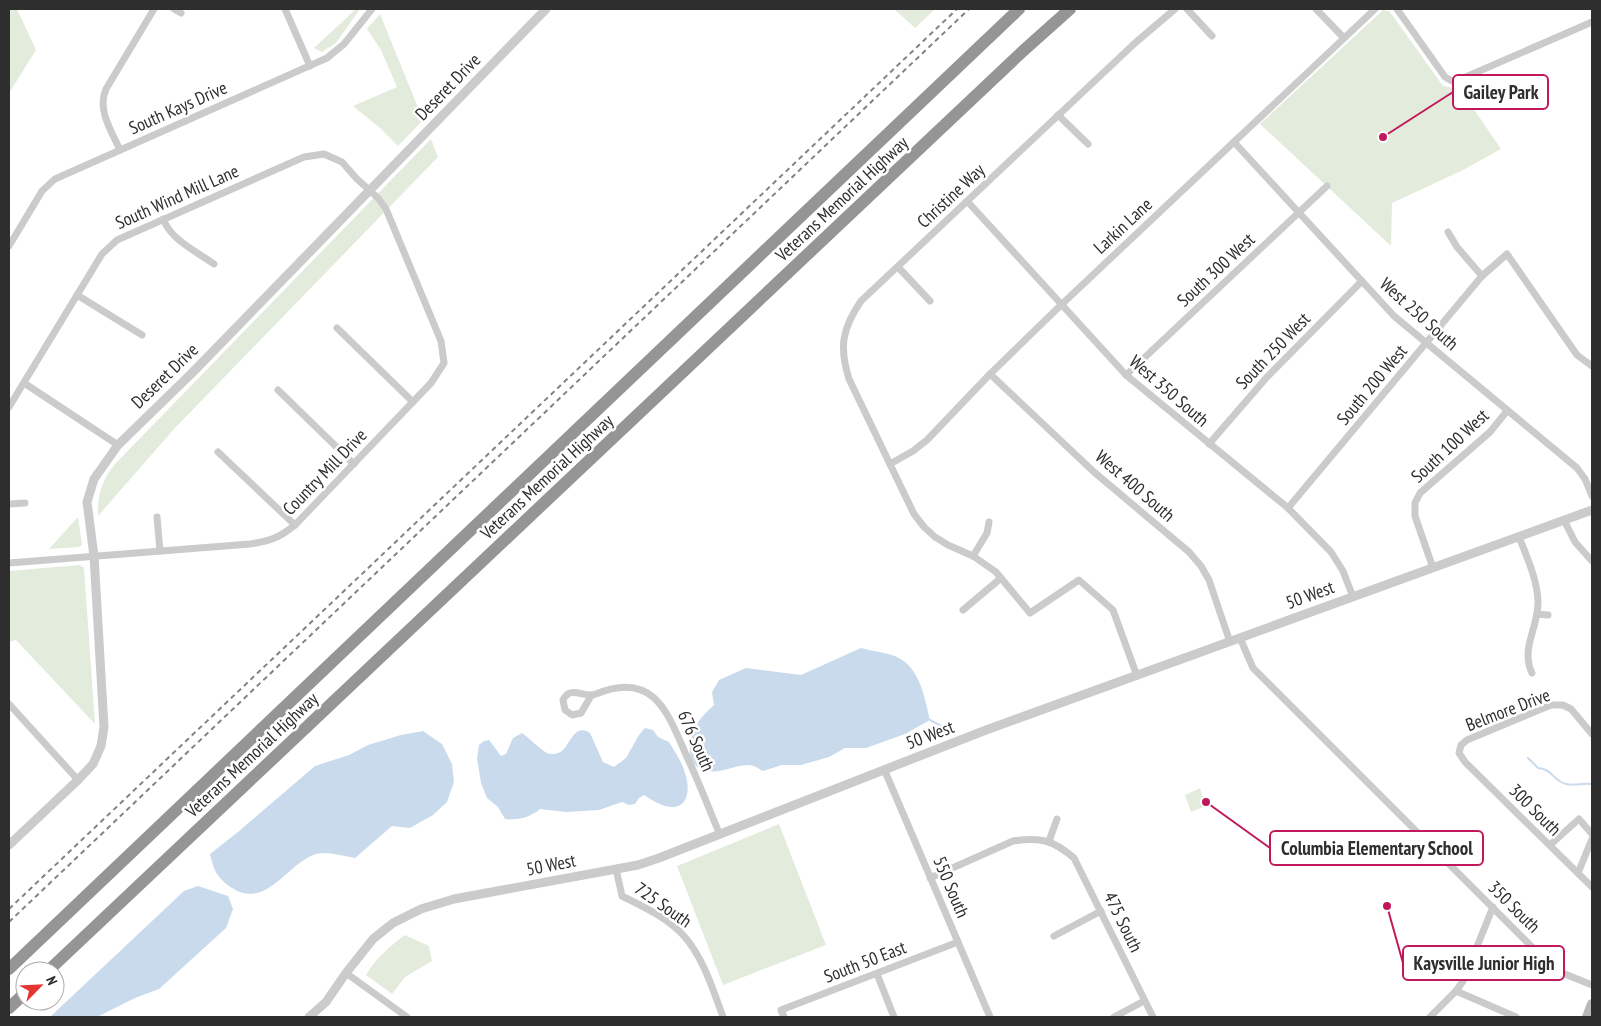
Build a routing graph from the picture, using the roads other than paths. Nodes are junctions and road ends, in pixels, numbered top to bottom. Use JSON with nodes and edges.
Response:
{"nodes":[{"id":1,"x":154,"y":9,"type":"edge"},
{"id":2,"x":174,"y":9,"type":"edge"},
{"id":3,"x":285,"y":9,"type":"edge"},
{"id":4,"x":372,"y":9,"type":"edge"},
{"id":5,"x":546,"y":9,"type":"edge"},
{"id":6,"x":1019,"y":9,"type":"edge"},
{"id":7,"x":1070,"y":9,"type":"edge"},
{"id":8,"x":1175,"y":9,"type":"edge"},
{"id":9,"x":1187,"y":9,"type":"edge"},
{"id":10,"x":1316,"y":9,"type":"edge"},
{"id":11,"x":1375,"y":9,"type":"edge"},
{"id":12,"x":1397,"y":9,"type":"edge"},
{"id":13,"x":181,"y":13,"type":"dead end"},
{"id":14,"x":1592,"y":22,"type":"edge"},
{"id":15,"x":1212,"y":36,"type":"dead end"},
{"id":16,"x":1344,"y":38,"type":"junction"},
{"id":17,"x":310,"y":66,"type":"junction"},
{"id":18,"x":1058,"y":115,"type":"junction"},
{"id":19,"x":1234,"y":142,"type":"junction"},
{"id":20,"x":1088,"y":144,"type":"dead end"},
{"id":21,"x":120,"y":150,"type":"junction"},
{"id":22,"x":1328,"y":186,"type":"dead end"},
{"id":23,"x":370,"y":191,"type":"junction"},
{"id":24,"x":967,"y":202,"type":"junction"},
{"id":25,"x":1299,"y":212,"type":"junction"},
{"id":26,"x":162,"y":219,"type":"junction"},
{"id":27,"x":1448,"y":232,"type":"dead end"},
{"id":28,"x":9,"y":246,"type":"edge"},
{"id":29,"x":214,"y":264,"type":"dead end"},
{"id":30,"x":898,"y":267,"type":"junction"},
{"id":31,"x":1482,"y":276,"type":"junction"},
{"id":32,"x":1362,"y":282,"type":"junction"},
{"id":33,"x":77,"y":296,"type":"junction"},
{"id":34,"x":930,"y":302,"type":"dead end"},
{"id":35,"x":1061,"y":305,"type":"junction"},
{"id":36,"x":337,"y":328,"type":"dead end"},
{"id":37,"x":142,"y":335,"type":"dead end"},
{"id":38,"x":1427,"y":343,"type":"junction"},
{"id":39,"x":1592,"y":366,"type":"edge"},
{"id":40,"x":990,"y":374,"type":"junction"},
{"id":41,"x":1126,"y":375,"type":"junction"},
{"id":42,"x":24,"y":383,"type":"junction"},
{"id":43,"x":278,"y":390,"type":"dead end"},
{"id":44,"x":413,"y":402,"type":"junction"},
{"id":45,"x":9,"y":407,"type":"edge"},
{"id":46,"x":1507,"y":411,"type":"junction"},
{"id":47,"x":1209,"y":444,"type":"junction"},
{"id":48,"x":118,"y":445,"type":"junction"},
{"id":49,"x":218,"y":452,"type":"dead end"},
{"id":50,"x":354,"y":464,"type":"junction"},
{"id":51,"x":890,"y":464,"type":"junction"},
{"id":52,"x":1592,"y":496,"type":"edge"},
{"id":53,"x":24,"y":503,"type":"dead end"},
{"id":54,"x":9,"y":504,"type":"edge"},
{"id":55,"x":1288,"y":508,"type":"junction"},
{"id":56,"x":1592,"y":510,"type":"edge"},
{"id":57,"x":157,"y":517,"type":"dead end"},
{"id":58,"x":1564,"y":520,"type":"junction"},
{"id":59,"x":990,"y":522,"type":"dead end"},
{"id":60,"x":295,"y":525,"type":"junction"},
{"id":61,"x":1520,"y":537,"type":"junction"},
{"id":62,"x":160,"y":551,"type":"junction"},
{"id":63,"x":94,"y":556,"type":"junction"},
{"id":64,"x":973,"y":556,"type":"junction"},
{"id":65,"x":1592,"y":561,"type":"edge"},
{"id":66,"x":9,"y":563,"type":"edge"},
{"id":67,"x":1433,"y":568,"type":"junction"},
{"id":68,"x":1001,"y":578,"type":"junction"},
{"id":69,"x":1353,"y":597,"type":"junction"},
{"id":70,"x":963,"y":610,"type":"dead end"},
{"id":71,"x":1537,"y":614,"type":"junction"},
{"id":72,"x":1548,"y":615,"type":"dead end"},
{"id":73,"x":1240,"y":638,"type":"junction"},
{"id":74,"x":1230,"y":642,"type":"junction"},
{"id":75,"x":1532,"y":673,"type":"dead end"},
{"id":76,"x":1137,"y":676,"type":"junction"},
{"id":77,"x":591,"y":696,"type":"dead end"},
{"id":78,"x":9,"y":704,"type":"edge"},
{"id":79,"x":1592,"y":734,"type":"edge"},
{"id":80,"x":1459,"y":753,"type":"joint"},
{"id":81,"x":884,"y":770,"type":"junction"},
{"id":82,"x":78,"y":780,"type":"junction"},
{"id":83,"x":1057,"y":819,"type":"dead end"},
{"id":84,"x":720,"y":834,"type":"junction"},
{"id":85,"x":1592,"y":834,"type":"edge"},
{"id":86,"x":1592,"y":839,"type":"edge"},
{"id":87,"x":1049,"y":841,"type":"junction"},
{"id":88,"x":9,"y":844,"type":"edge"},
{"id":89,"x":1550,"y":845,"type":"junction"},
{"id":90,"x":616,"y":869,"type":"junction"},
{"id":91,"x":1578,"y":873,"type":"junction"},
{"id":92,"x":930,"y":878,"type":"junction"},
{"id":93,"x":1592,"y":887,"type":"edge"},
{"id":94,"x":1493,"y":907,"type":"junction"},
{"id":95,"x":1101,"y":911,"type":"junction"},
{"id":96,"x":1054,"y":936,"type":"dead end"},
{"id":97,"x":958,"y":942,"type":"junction"},
{"id":98,"x":59,"y":961,"type":"edge"},
{"id":99,"x":9,"y":969,"type":"edge"},
{"id":100,"x":346,"y":973,"type":"junction"},
{"id":101,"x":877,"y":974,"type":"junction"},
{"id":102,"x":1592,"y":985,"type":"edge"},
{"id":103,"x":1456,"y":991,"type":"junction"},
{"id":104,"x":1144,"y":1001,"type":"junction"},
{"id":105,"x":1592,"y":1004,"type":"edge"},
{"id":106,"x":783,"y":1014,"type":"edge"},
{"id":107,"x":309,"y":1017,"type":"edge"},
{"id":108,"x":407,"y":1017,"type":"edge"},
{"id":109,"x":723,"y":1017,"type":"edge"},
{"id":110,"x":894,"y":1017,"type":"edge"},
{"id":111,"x":990,"y":1017,"type":"edge"},
{"id":112,"x":1114,"y":1017,"type":"edge"},
{"id":113,"x":1153,"y":1017,"type":"edge"},
{"id":114,"x":1430,"y":1017,"type":"edge"},
{"id":115,"x":1516,"y":1017,"type":"edge"},
{"id":116,"x":1587,"y":1017,"type":"edge"}],
"edges":[{"from":1,"to":21,"type":"street"},
{"from":2,"to":13,"type":"street"},
{"from":3,"to":17,"type":"street"},
{"from":4,"to":17,"type":"street","name":"South Kays Drive"},
{"from":5,"to":23,"type":"street","name":"Deseret Drive"},
{"from":6,"to":99,"type":"highway","name":"Veterans Memorial Highway"},
{"from":7,"to":98,"type":"highway","name":"Veterans Memorial Highway"},
{"from":8,"to":18,"type":"street","name":"Christine Way"},
{"from":9,"to":15,"type":"street"},
{"from":10,"to":16,"type":"street"},
{"from":11,"to":16,"type":"street","name":"Larkin Lane"},
{"from":12,"to":14,"type":"street"},
{"from":16,"to":19,"type":"street","name":"Larkin Lane"},
{"from":17,"to":21,"type":"street","name":"South Kays Drive"},
{"from":18,"to":20,"type":"street"},
{"from":18,"to":24,"type":"street","name":"Christine Way"},
{"from":19,"to":25,"type":"street","name":"West 250 South"},
{"from":19,"to":35,"type":"street","name":"Larkin Lane"},
{"from":21,"to":28,"type":"street","name":"South Kays Drive"},
{"from":22,"to":25,"type":"street","name":"South 300 West"},
{"from":23,"to":26,"type":"street","name":"South Wind Mill Lane"},
{"from":23,"to":44,"type":"street","name":"Country Mill Drive"},
{"from":23,"to":48,"type":"street","name":"Deseret Drive"},
{"from":24,"to":30,"type":"street","name":"Christine Way"},
{"from":24,"to":35,"type":"street","name":"West 350 South"},
{"from":25,"to":32,"type":"street","name":"West 250 South"},
{"from":25,"to":41,"type":"street","name":"South 300 West"},
{"from":26,"to":29,"type":"street"},
{"from":26,"to":33,"type":"street","name":"South Wind Mill Lane"},
{"from":27,"to":31,"type":"street"},
{"from":30,"to":34,"type":"street"},
{"from":30,"to":51,"type":"street","name":"Christine Way"},
{"from":31,"to":38,"type":"street","name":"South 200 West"},
{"from":31,"to":39,"type":"street","name":"South 200 West"},
{"from":32,"to":38,"type":"street","name":"West 250 South"},
{"from":32,"to":47,"type":"street","name":"South 250 West"},
{"from":33,"to":37,"type":"street"},
{"from":33,"to":42,"type":"street","name":"South Wind Mill Lane"},
{"from":35,"to":40,"type":"street","name":"Larkin Lane"},
{"from":35,"to":41,"type":"street","name":"West 350 South"},
{"from":36,"to":44,"type":"street"},
{"from":38,"to":46,"type":"street","name":"West 250 South"},
{"from":38,"to":55,"type":"street","name":"South 200 West"},
{"from":40,"to":51,"type":"street","name":"Larkin Lane"},
{"from":40,"to":74,"type":"street","name":"West 400 South"},
{"from":41,"to":47,"type":"street","name":"West 350 South"},
{"from":42,"to":45,"type":"street","name":"South Wind Mill Lane"},
{"from":42,"to":48,"type":"street"},
{"from":43,"to":50,"type":"street"},
{"from":44,"to":50,"type":"street","name":"Country Mill Drive"},
{"from":46,"to":52,"type":"street","name":"West 250 South"},
{"from":46,"to":67,"type":"street","name":"South 100 West"},
{"from":47,"to":55,"type":"street","name":"West 350 South"},
{"from":48,"to":63,"type":"street","name":"Deseret Drive"},
{"from":49,"to":60,"type":"street"},
{"from":50,"to":60,"type":"street","name":"Country Mill Drive"},
{"from":51,"to":64,"type":"street","name":"Christine Way"},
{"from":53,"to":54,"type":"street"},
{"from":55,"to":69,"type":"street","name":"West 350 South"},
{"from":56,"to":58,"type":"street","name":"50 West"},
{"from":57,"to":62,"type":"street"},
{"from":58,"to":61,"type":"street","name":"50 West"},
{"from":58,"to":65,"type":"street"},
{"from":59,"to":64,"type":"street"},
{"from":60,"to":62,"type":"street","name":"Country Mill Drive"},
{"from":61,"to":67,"type":"street","name":"50 West"},
{"from":61,"to":71,"type":"street"},
{"from":62,"to":63,"type":"street","name":"Country Mill Drive"},
{"from":63,"to":66,"type":"street","name":"Country Mill Drive"},
{"from":63,"to":82,"type":"street","name":"Deseret Drive"},
{"from":64,"to":68,"type":"street","name":"Christine Way"},
{"from":67,"to":69,"type":"street","name":"50 West"},
{"from":68,"to":70,"type":"street"},
{"from":68,"to":76,"type":"street","name":"Christine Way"},
{"from":69,"to":73,"type":"street","name":"50 West"},
{"from":71,"to":72,"type":"street"},
{"from":71,"to":75,"type":"street"},
{"from":73,"to":74,"type":"street","name":"50 West"},
{"from":73,"to":94,"type":"street","name":"350 South"},
{"from":74,"to":76,"type":"street","name":"50 West"},
{"from":76,"to":81,"type":"street","name":"50 West"},
{"from":77,"to":84,"type":"street","name":"676 South"},
{"from":78,"to":82,"type":"street"},
{"from":79,"to":80,"type":"street","name":"Belmore Drive"},
{"from":80,"to":89,"type":"street","name":"300 South"},
{"from":81,"to":84,"type":"street","name":"50 West"},
{"from":81,"to":92,"type":"street","name":"550 South"},
{"from":82,"to":88,"type":"street","name":"Deseret Drive"},
{"from":83,"to":87,"type":"street"},
{"from":84,"to":90,"type":"street","name":"50 West"},
{"from":85,"to":89,"type":"street"},
{"from":86,"to":91,"type":"street"},
{"from":87,"to":92,"type":"street"},
{"from":87,"to":95,"type":"street","name":"475 South"},
{"from":89,"to":91,"type":"street","name":"300 South"},
{"from":90,"to":100,"type":"street","name":"50 West"},
{"from":90,"to":109,"type":"street","name":"725 South"},
{"from":91,"to":93,"type":"street","name":"300 South"},
{"from":92,"to":97,"type":"street","name":"550 South"},
{"from":94,"to":102,"type":"street","name":"350 South"},
{"from":94,"to":103,"type":"street"},
{"from":95,"to":96,"type":"street"},
{"from":95,"to":104,"type":"street","name":"475 South"},
{"from":97,"to":101,"type":"street","name":"South 50 East"},
{"from":97,"to":111,"type":"street","name":"550 South"},
{"from":100,"to":107,"type":"street","name":"50 West"},
{"from":100,"to":108,"type":"street"},
{"from":101,"to":106,"type":"street","name":"South 50 East"},
{"from":101,"to":110,"type":"street"},
{"from":103,"to":114,"type":"street"},
{"from":103,"to":115,"type":"street"},
{"from":104,"to":112,"type":"street"},
{"from":104,"to":113,"type":"street","name":"475 South"},
{"from":105,"to":116,"type":"main road"}]}
